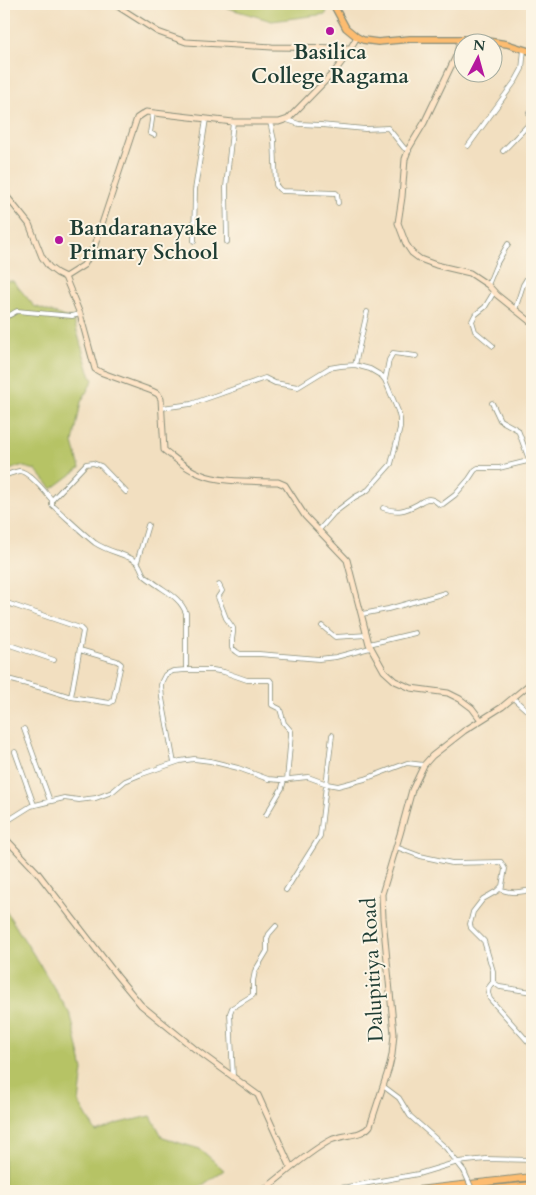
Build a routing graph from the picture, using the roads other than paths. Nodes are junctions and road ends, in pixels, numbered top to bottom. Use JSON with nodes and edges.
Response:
{"nodes":[{"id":1,"x":114,"y":4,"type":"edge"},
{"id":2,"x":333,"y":4,"type":"edge"},
{"id":3,"x":356,"y":37,"type":"junction"},
{"id":4,"x":454,"y":39,"type":"edge"},
{"id":5,"x":504,"y":43,"type":"edge"},
{"id":6,"x":351,"y":48,"type":"junction"},
{"id":7,"x":524,"y":49,"type":"junction"},
{"id":8,"x":532,"y":52,"type":"edge"},
{"id":9,"x":454,"y":60,"type":"edge"},
{"id":10,"x":153,"y":113,"type":"junction"},
{"id":11,"x":529,"y":113,"type":"dead end"},
{"id":12,"x":206,"y":119,"type":"junction"},
{"id":13,"x":287,"y":120,"type":"junction"},
{"id":14,"x":532,"y":120,"type":"edge"},
{"id":15,"x":233,"y":122,"type":"junction"},
{"id":16,"x":270,"y":122,"type":"junction"},
{"id":17,"x":154,"y":135,"type":"dead end"},
{"id":18,"x":468,"y":146,"type":"dead end"},
{"id":19,"x":408,"y":151,"type":"junction"},
{"id":20,"x":503,"y":151,"type":"dead end"},
{"id":21,"x":4,"y":194,"type":"edge"},
{"id":22,"x":338,"y":203,"type":"dead end"},
{"id":23,"x":194,"y":241,"type":"dead end"},
{"id":24,"x":227,"y":242,"type":"dead end"},
{"id":25,"x":508,"y":244,"type":"dead end"},
{"id":26,"x":532,"y":270,"type":"edge"},
{"id":27,"x":66,"y":276,"type":"junction"},
{"id":28,"x":488,"y":285,"type":"junction"},
{"id":29,"x":494,"y":292,"type":"junction"},
{"id":30,"x":515,"y":310,"type":"junction"},
{"id":31,"x":367,"y":312,"type":"dead end"},
{"id":32,"x":80,"y":314,"type":"junction"},
{"id":33,"x":4,"y":316,"type":"edge"},
{"id":34,"x":532,"y":323,"type":"edge"},
{"id":35,"x":493,"y":346,"type":"dead end"},
{"id":36,"x":416,"y":356,"type":"dead end"},
{"id":37,"x":355,"y":366,"type":"junction"},
{"id":38,"x":385,"y":380,"type":"junction"},
{"id":39,"x":492,"y":403,"type":"dead end"},
{"id":40,"x":162,"y":408,"type":"junction"},
{"id":41,"x":531,"y":461,"type":"edge"},
{"id":42,"x":4,"y":476,"type":"edge"},
{"id":43,"x":126,"y":492,"type":"dead end"},
{"id":44,"x":52,"y":500,"type":"junction"},
{"id":45,"x":384,"y":508,"type":"dead end"},
{"id":46,"x":148,"y":525,"type":"dead end"},
{"id":47,"x":318,"y":530,"type":"junction"},
{"id":48,"x":137,"y":562,"type":"junction"},
{"id":49,"x":220,"y":584,"type":"dead end"},
{"id":50,"x":445,"y":593,"type":"dead end"},
{"id":51,"x":4,"y":602,"type":"edge"},
{"id":52,"x":362,"y":614,"type":"junction"},
{"id":53,"x":322,"y":626,"type":"dead end"},
{"id":54,"x":415,"y":633,"type":"dead end"},
{"id":55,"x":366,"y":635,"type":"junction"},
{"id":56,"x":4,"y":643,"type":"edge"},
{"id":57,"x":370,"y":646,"type":"junction"},
{"id":58,"x":80,"y":650,"type":"junction"},
{"id":59,"x":54,"y":660,"type":"dead end"},
{"id":60,"x":186,"y":670,"type":"junction"},
{"id":61,"x":4,"y":678,"type":"edge"},
{"id":62,"x":532,"y":682,"type":"edge"},
{"id":63,"x":72,"y":696,"type":"junction"},
{"id":64,"x":513,"y":698,"type":"junction"},
{"id":65,"x":532,"y":714,"type":"edge"},
{"id":66,"x":481,"y":720,"type":"junction"},
{"id":67,"x":24,"y":729,"type":"dead end"},
{"id":68,"x":332,"y":735,"type":"dead end"},
{"id":69,"x":15,"y":752,"type":"dead end"},
{"id":70,"x":174,"y":763,"type":"junction"},
{"id":71,"x":424,"y":765,"type":"junction"},
{"id":72,"x":285,"y":780,"type":"junction"},
{"id":73,"x":327,"y":784,"type":"junction"},
{"id":74,"x":50,"y":801,"type":"junction"},
{"id":75,"x":34,"y":805,"type":"junction"},
{"id":76,"x":266,"y":815,"type":"dead end"},
{"id":77,"x":4,"y":823,"type":"edge"},
{"id":78,"x":4,"y":837,"type":"edge"},
{"id":79,"x":396,"y":847,"type":"junction"},
{"id":80,"x":500,"y":889,"type":"junction"},
{"id":81,"x":286,"y":890,"type":"dead end"},
{"id":82,"x":532,"y":890,"type":"edge"},
{"id":83,"x":276,"y":926,"type":"dead end"},
{"id":84,"x":493,"y":982,"type":"junction"},
{"id":85,"x":532,"y":992,"type":"edge"},
{"id":86,"x":532,"y":1046,"type":"edge"},
{"id":87,"x":234,"y":1077,"type":"junction"},
{"id":88,"x":383,"y":1086,"type":"junction"},
{"id":89,"x":532,"y":1160,"type":"edge"},
{"id":90,"x":458,"y":1162,"type":"junction"},
{"id":91,"x":292,"y":1168,"type":"junction"},
{"id":92,"x":532,"y":1177,"type":"edge"},
{"id":93,"x":532,"y":1185,"type":"edge"},
{"id":94,"x":262,"y":1191,"type":"edge"},
{"id":95,"x":315,"y":1191,"type":"edge"},
{"id":96,"x":409,"y":1191,"type":"edge"},
{"id":97,"x":473,"y":1191,"type":"edge"}],
"edges":[{"from":1,"to":6,"type":"street"},
{"from":2,"to":3,"type":"main road"},
{"from":3,"to":4,"type":"main road"},
{"from":3,"to":6,"type":"street"},
{"from":5,"to":7,"type":"main road"},
{"from":6,"to":13,"type":"street"},
{"from":7,"to":8,"type":"main road"},
{"from":7,"to":18,"type":"street"},
{"from":9,"to":19,"type":"street"},
{"from":10,"to":12,"type":"street"},
{"from":10,"to":17,"type":"street"},
{"from":10,"to":27,"type":"street"},
{"from":11,"to":14,"type":"street"},
{"from":12,"to":15,"type":"street"},
{"from":12,"to":23,"type":"street"},
{"from":13,"to":16,"type":"street"},
{"from":13,"to":19,"type":"street"},
{"from":14,"to":20,"type":"street"},
{"from":15,"to":16,"type":"street"},
{"from":15,"to":24,"type":"street"},
{"from":16,"to":22,"type":"street"},
{"from":19,"to":28,"type":"street"},
{"from":21,"to":27,"type":"street"},
{"from":25,"to":28,"type":"street"},
{"from":26,"to":30,"type":"street"},
{"from":27,"to":32,"type":"street"},
{"from":28,"to":29,"type":"street"},
{"from":29,"to":30,"type":"street"},
{"from":29,"to":35,"type":"street"},
{"from":30,"to":34,"type":"street"},
{"from":31,"to":37,"type":"street"},
{"from":32,"to":33,"type":"street"},
{"from":32,"to":40,"type":"street"},
{"from":36,"to":38,"type":"street"},
{"from":37,"to":38,"type":"street"},
{"from":37,"to":40,"type":"street"},
{"from":38,"to":47,"type":"street"},
{"from":39,"to":41,"type":"street"},
{"from":40,"to":47,"type":"street"},
{"from":41,"to":45,"type":"street"},
{"from":42,"to":44,"type":"street"},
{"from":43,"to":44,"type":"street"},
{"from":44,"to":48,"type":"street"},
{"from":46,"to":48,"type":"street"},
{"from":47,"to":52,"type":"street"},
{"from":48,"to":60,"type":"street"},
{"from":49,"to":57,"type":"street"},
{"from":50,"to":52,"type":"street"},
{"from":51,"to":58,"type":"street"},
{"from":52,"to":55,"type":"street"},
{"from":53,"to":55,"type":"street"},
{"from":54,"to":57,"type":"street"},
{"from":55,"to":57,"type":"street"},
{"from":56,"to":59,"type":"street"},
{"from":57,"to":66,"type":"street"},
{"from":58,"to":63,"type":"street"},
{"from":58,"to":63,"type":"street"},
{"from":60,"to":70,"type":"street"},
{"from":60,"to":72,"type":"street"},
{"from":61,"to":63,"type":"street"},
{"from":62,"to":64,"type":"street","name":"Dalupitiya Road"},
{"from":64,"to":65,"type":"street"},
{"from":64,"to":66,"type":"street","name":"Dalupitiya Road"},
{"from":66,"to":71,"type":"street","name":"Dalupitiya Road"},
{"from":67,"to":74,"type":"street"},
{"from":68,"to":73,"type":"street"},
{"from":69,"to":75,"type":"street"},
{"from":70,"to":72,"type":"street"},
{"from":70,"to":74,"type":"street"},
{"from":71,"to":73,"type":"street"},
{"from":71,"to":79,"type":"street","name":"Dalupitiya Road"},
{"from":72,"to":73,"type":"street"},
{"from":72,"to":76,"type":"street"},
{"from":73,"to":81,"type":"street"},
{"from":74,"to":75,"type":"street"},
{"from":75,"to":77,"type":"street"},
{"from":78,"to":87,"type":"street"},
{"from":79,"to":80,"type":"street"},
{"from":79,"to":88,"type":"street","name":"Dalupitiya Road"},
{"from":80,"to":82,"type":"street"},
{"from":80,"to":84,"type":"street"},
{"from":83,"to":87,"type":"street"},
{"from":84,"to":85,"type":"street"},
{"from":84,"to":86,"type":"street"},
{"from":87,"to":91,"type":"street"},
{"from":88,"to":90,"type":"street"},
{"from":88,"to":91,"type":"street","name":"Dalupitiya Road"},
{"from":89,"to":90,"type":"street"},
{"from":90,"to":95,"type":"street"},
{"from":90,"to":97,"type":"street","bridge":true},
{"from":91,"to":94,"type":"street","name":"Dalupitiya Road"},
{"from":92,"to":96,"type":"highway"},
{"from":93,"to":97,"type":"highway"}]}
